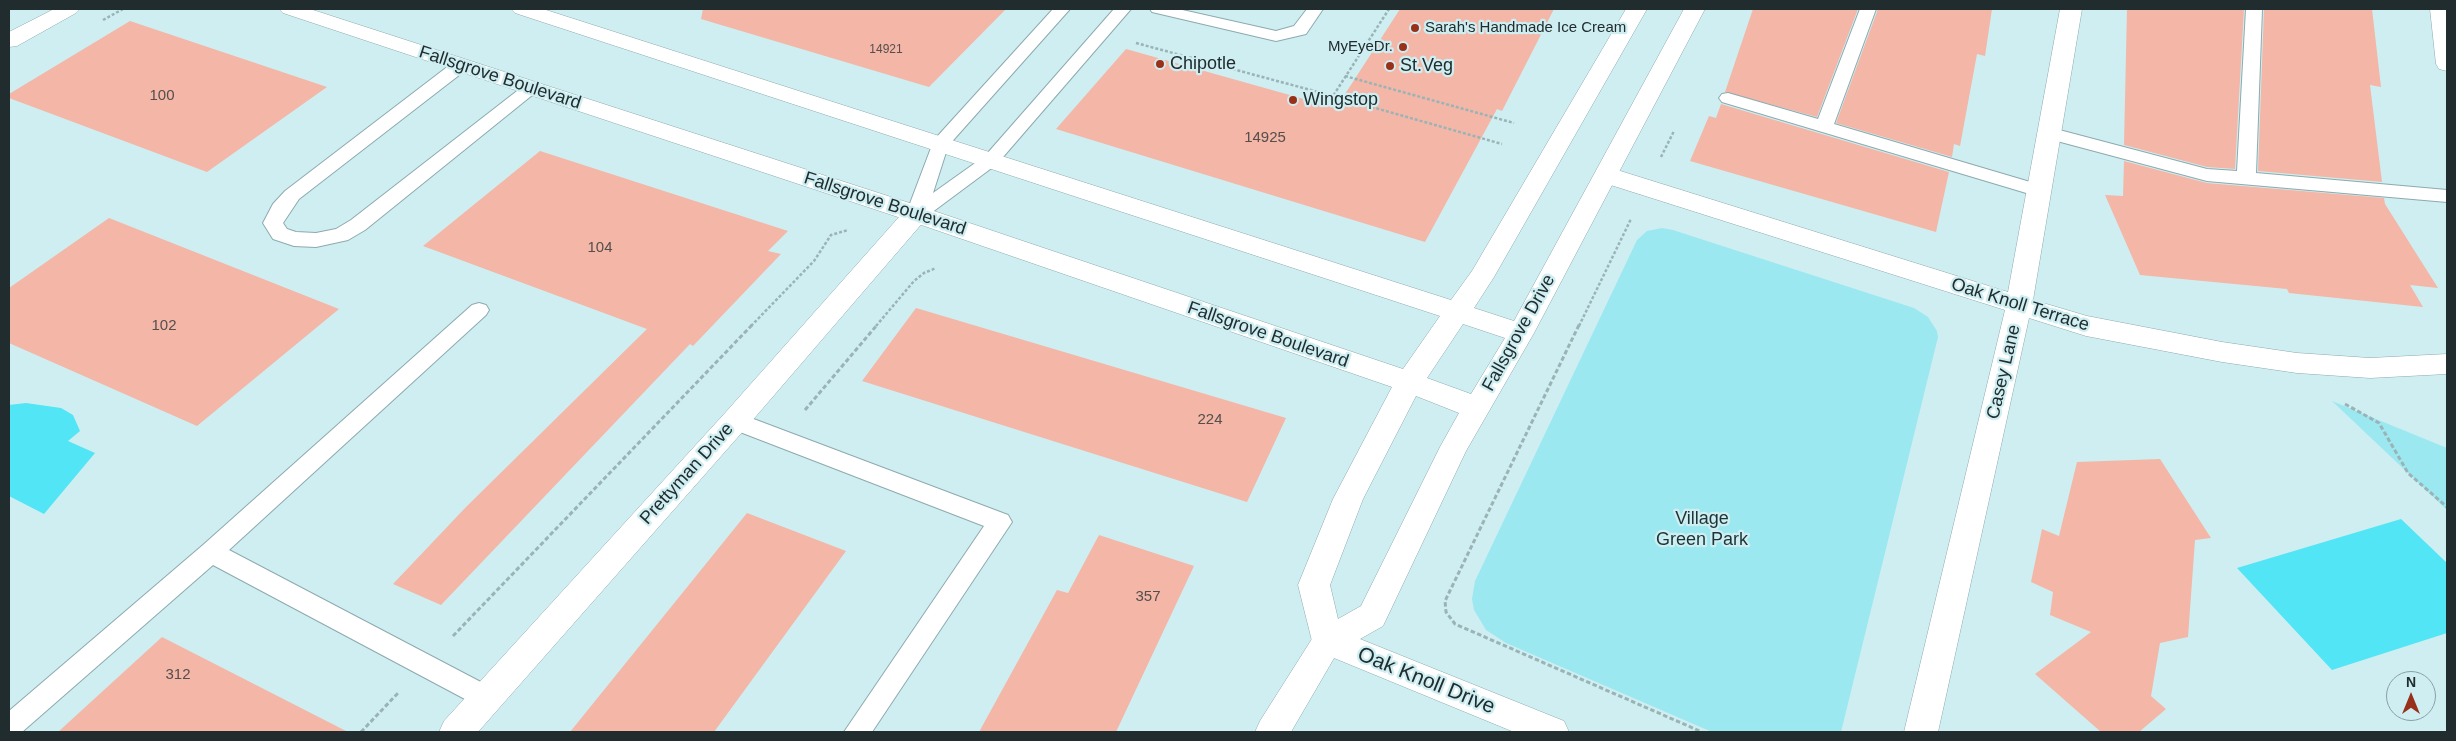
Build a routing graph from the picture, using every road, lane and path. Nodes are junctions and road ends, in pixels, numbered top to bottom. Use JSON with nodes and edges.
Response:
{"nodes":[{"id":1,"x":69,"y":9,"type":"edge"},
{"id":2,"x":290,"y":9,"type":"edge"},
{"id":3,"x":522,"y":9,"type":"edge"},
{"id":4,"x":1062,"y":9,"type":"edge"},
{"id":5,"x":1123,"y":9,"type":"edge"},
{"id":6,"x":1158,"y":9,"type":"edge"},
{"id":7,"x":1316,"y":9,"type":"edge"},
{"id":8,"x":1637,"y":9,"type":"edge"},
{"id":9,"x":1694,"y":9,"type":"edge"},
{"id":10,"x":1868,"y":9,"type":"edge"},
{"id":11,"x":2071,"y":9,"type":"edge"},
{"id":12,"x":2254,"y":9,"type":"edge"},
{"id":13,"x":2440,"y":9,"type":"edge"},
{"id":14,"x":9,"y":40,"type":"edge"},
{"id":15,"x":2447,"y":64,"type":"edge"},
{"id":16,"x":461,"y":65,"type":"junction"},
{"id":17,"x":1346,"y":76,"type":"dead end"},
{"id":18,"x":532,"y":88,"type":"junction"},
{"id":19,"x":1333,"y":96,"type":"dead end"},
{"id":20,"x":1728,"y":98,"type":"dead end"},
{"id":21,"x":1514,"y":123,"type":"dead end"},
{"id":22,"x":1825,"y":125,"type":"junction"},
{"id":23,"x":1675,"y":128,"type":"dead end"},
{"id":24,"x":2048,"y":133,"type":"junction"},
{"id":25,"x":940,"y":144,"type":"junction"},
{"id":26,"x":1502,"y":144,"type":"dead end"},
{"id":27,"x":991,"y":160,"type":"junction"},
{"id":28,"x":1606,"y":176,"type":"junction"},
{"id":29,"x":2246,"y":178,"type":"junction"},
{"id":30,"x":1646,"y":188,"type":"junction"},
{"id":31,"x":2040,"y":191,"type":"junction"},
{"id":32,"x":2447,"y":196,"type":"edge"},
{"id":33,"x":916,"y":214,"type":"junction"},
{"id":34,"x":848,"y":230,"type":"dead end"},
{"id":35,"x":936,"y":268,"type":"dead end"},
{"id":36,"x":2019,"y":306,"type":"junction"},
{"id":37,"x":479,"y":310,"type":"dead end"},
{"id":38,"x":1457,"y":312,"type":"junction"},
{"id":39,"x":1521,"y":333,"type":"junction"},
{"id":40,"x":2316,"y":364,"type":"junction"},
{"id":41,"x":2447,"y":364,"type":"edge"},
{"id":42,"x":1409,"y":382,"type":"junction"},
{"id":43,"x":1476,"y":408,"type":"junction"},
{"id":44,"x":735,"y":421,"type":"junction"},
{"id":45,"x":777,"y":436,"type":"junction"},
{"id":46,"x":2447,"y":507,"type":"edge"},
{"id":47,"x":210,"y":552,"type":"junction"},
{"id":48,"x":1328,"y":642,"type":"junction"},
{"id":49,"x":425,"y":665,"type":"junction"},
{"id":50,"x":487,"y":698,"type":"junction"},
{"id":51,"x":9,"y":727,"type":"edge"},
{"id":52,"x":361,"y":732,"type":"edge"},
{"id":53,"x":456,"y":732,"type":"edge"},
{"id":54,"x":857,"y":732,"type":"edge"},
{"id":55,"x":1272,"y":732,"type":"edge"},
{"id":56,"x":1552,"y":732,"type":"edge"},
{"id":57,"x":1702,"y":732,"type":"edge"},
{"id":58,"x":1921,"y":732,"type":"edge"}],
"edges":[{"from":1,"to":14,"type":"street"},
{"from":2,"to":16,"type":"street","name":"Fallsgrove Boulevard"},
{"from":3,"to":25,"type":"street"},
{"from":4,"to":25,"type":"lane"},
{"from":5,"to":27,"type":"lane"},
{"from":6,"to":7,"type":"lane"},
{"from":8,"to":38,"type":"street"},
{"from":9,"to":28,"type":"street","name":"Fallsgrove Drive"},
{"from":10,"to":22,"type":"lane"},
{"from":11,"to":24,"type":"street","name":"Casey Lane"},
{"from":12,"to":29,"type":"lane"},
{"from":13,"to":15,"type":"street"},
{"from":16,"to":18,"type":"street","name":"Fallsgrove Boulevard"},
{"from":16,"to":18,"type":"lane"},
{"from":17,"to":21,"type":"path"},
{"from":18,"to":33,"type":"street","name":"Fallsgrove Boulevard"},
{"from":19,"to":26,"type":"path"},
{"from":20,"to":22,"type":"lane"},
{"from":22,"to":31,"type":"lane"},
{"from":23,"to":30,"type":"path"},
{"from":24,"to":29,"type":"lane"},
{"from":24,"to":31,"type":"street","name":"Casey Lane"},
{"from":25,"to":27,"type":"street"},
{"from":25,"to":33,"type":"lane"},
{"from":27,"to":33,"type":"lane"},
{"from":27,"to":38,"type":"street"},
{"from":28,"to":30,"type":"street","name":"Oak Knoll Terrace"},
{"from":28,"to":39,"type":"street","name":"Fallsgrove Drive"},
{"from":29,"to":32,"type":"lane"},
{"from":30,"to":36,"type":"street","name":"Oak Knoll Terrace"},
{"from":30,"to":57,"type":"path"},
{"from":31,"to":36,"type":"street","name":"Casey Lane"},
{"from":33,"to":42,"type":"street","name":"Fallsgrove Boulevard"},
{"from":33,"to":44,"type":"street","name":"Prettyman Drive"},
{"from":34,"to":49,"type":"path"},
{"from":35,"to":45,"type":"path"},
{"from":36,"to":40,"type":"street","name":"Oak Knoll Terrace"},
{"from":36,"to":58,"type":"street","name":"Casey Lane"},
{"from":37,"to":47,"type":"lane"},
{"from":38,"to":39,"type":"street"},
{"from":38,"to":42,"type":"street"},
{"from":39,"to":43,"type":"street","name":"Fallsgrove Drive"},
{"from":40,"to":41,"type":"street","name":"Oak Knoll Terrace"},
{"from":40,"to":46,"type":"path"},
{"from":42,"to":43,"type":"street","name":"Fallsgrove Boulevard"},
{"from":42,"to":48,"type":"street"},
{"from":43,"to":48,"type":"street","name":"Fallsgrove Drive"},
{"from":44,"to":45,"type":"lane"},
{"from":44,"to":50,"type":"street","name":"Prettyman Drive"},
{"from":45,"to":54,"type":"lane"},
{"from":47,"to":49,"type":"lane"},
{"from":47,"to":51,"type":"lane"},
{"from":48,"to":55,"type":"street","name":"Fallsgrove Drive"},
{"from":48,"to":56,"type":"street","name":"Oak Knoll Drive"},
{"from":49,"to":50,"type":"lane"},
{"from":49,"to":52,"type":"path"},
{"from":50,"to":53,"type":"street","name":"Prettyman Drive"}]}
